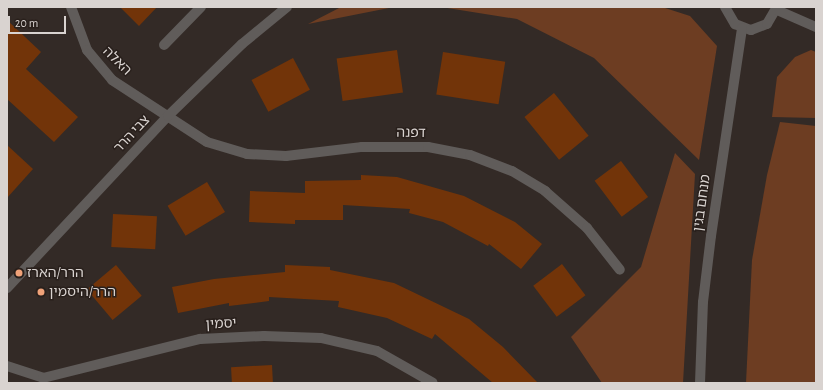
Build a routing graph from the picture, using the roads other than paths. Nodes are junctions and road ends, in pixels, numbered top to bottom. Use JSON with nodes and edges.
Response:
{"nodes":[{"id":1,"x":71,"y":7,"type":"edge"},
{"id":2,"x":201,"y":7,"type":"edge"},
{"id":3,"x":287,"y":7,"type":"edge"},
{"id":4,"x":725,"y":7,"type":"edge"},
{"id":5,"x":777,"y":9,"type":"edge"},
{"id":6,"x":742,"y":28,"type":"junction"},
{"id":7,"x":816,"y":28,"type":"edge"},
{"id":8,"x":164,"y":45,"type":"dead end"},
{"id":9,"x":168,"y":116,"type":"junction"},
{"id":10,"x":620,"y":270,"type":"dead end"},
{"id":11,"x":7,"y":288,"type":"edge"},
{"id":12,"x":7,"y":366,"type":"edge"},
{"id":13,"x":433,"y":383,"type":"edge"},
{"id":14,"x":700,"y":383,"type":"edge"}],
"edges":[{"from":1,"to":9,"type":"street","name":"האלה"},
{"from":2,"to":8,"type":"street"},
{"from":3,"to":9,"type":"street","name":"צבי הרר"},
{"from":4,"to":6,"type":"street"},
{"from":5,"to":6,"type":"street"},
{"from":5,"to":7,"type":"street"},
{"from":6,"to":14,"type":"street","name":"מנחם בגין"},
{"from":9,"to":10,"type":"street","name":"דפנה"},
{"from":9,"to":11,"type":"street","name":"צבי הרר"},
{"from":12,"to":13,"type":"street","name":"יסמין"}]}
